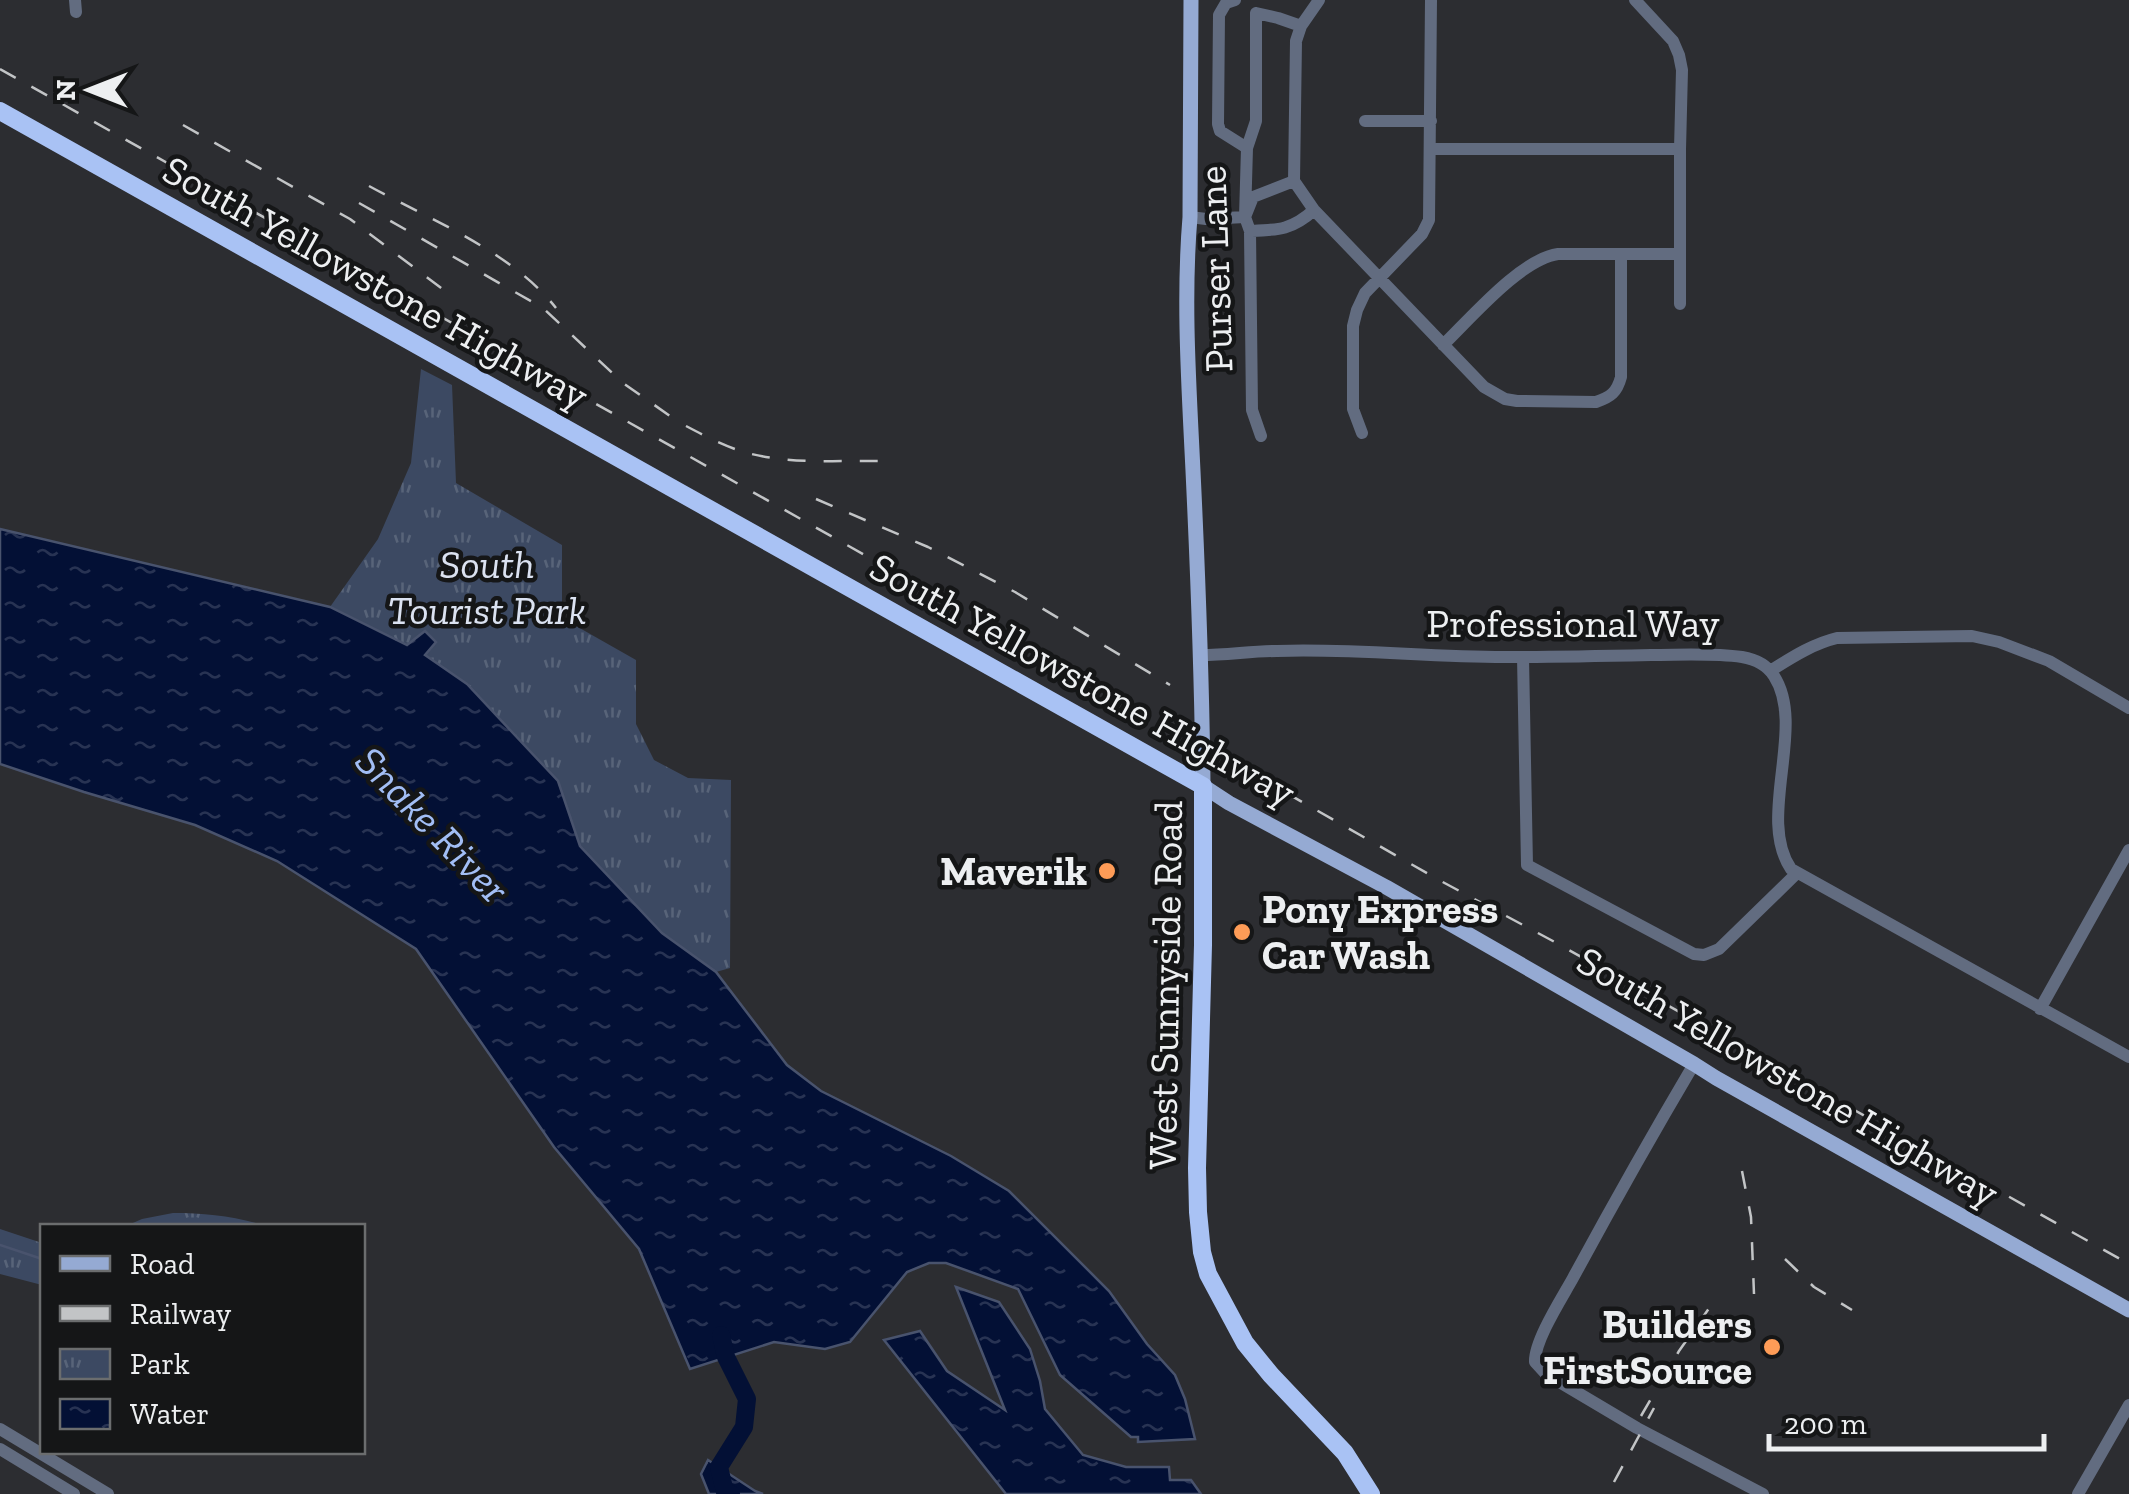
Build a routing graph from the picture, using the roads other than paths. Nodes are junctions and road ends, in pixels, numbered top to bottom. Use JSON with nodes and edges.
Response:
{"nodes":[{"id":1,"x":1191,"y":0,"type":"edge"},
{"id":2,"x":1237,"y":0,"type":"edge"},
{"id":3,"x":1319,"y":0,"type":"edge"},
{"id":4,"x":1431,"y":0,"type":"edge"},
{"id":5,"x":1635,"y":0,"type":"edge"},
{"id":6,"x":1256,"y":13,"type":"junction"},
{"id":7,"x":1302,"y":26,"type":"junction"},
{"id":8,"x":0,"y":111,"type":"edge"},
{"id":9,"x":1365,"y":121,"type":"dead end"},
{"id":10,"x":1430,"y":121,"type":"junction"},
{"id":11,"x":1246,"y":148,"type":"junction"},
{"id":12,"x":1431,"y":149,"type":"junction"},
{"id":13,"x":1680,"y":149,"type":"junction"},
{"id":14,"x":1294,"y":181,"type":"junction"},
{"id":15,"x":1314,"y":210,"type":"junction"},
{"id":16,"x":1245,"y":216,"type":"junction"},
{"id":17,"x":1190,"y":218,"type":"junction"},
{"id":18,"x":1250,"y":231,"type":"junction"},
{"id":19,"x":1621,"y":254,"type":"junction"},
{"id":20,"x":1679,"y":254,"type":"junction"},
{"id":21,"x":1381,"y":278,"type":"junction"},
{"id":22,"x":1680,"y":304,"type":"dead end"},
{"id":23,"x":1443,"y":345,"type":"junction"},
{"id":24,"x":1362,"y":434,"type":"dead end"},
{"id":25,"x":1261,"y":436,"type":"dead end"},
{"id":26,"x":1201,"y":655,"type":"junction"},
{"id":27,"x":1523,"y":657,"type":"junction"},
{"id":28,"x":1770,"y":672,"type":"junction"},
{"id":29,"x":2129,"y":708,"type":"edge"},
{"id":30,"x":1203,"y":786,"type":"junction"},
{"id":31,"x":2129,"y":850,"type":"edge"},
{"id":32,"x":1796,"y":874,"type":"junction"},
{"id":33,"x":2040,"y":1009,"type":"junction"},
{"id":34,"x":2129,"y":1057,"type":"edge"},
{"id":35,"x":1694,"y":1064,"type":"junction"},
{"id":36,"x":2129,"y":1310,"type":"edge"},
{"id":37,"x":2129,"y":1405,"type":"edge"},
{"id":38,"x":0,"y":1429,"type":"edge"},
{"id":39,"x":0,"y":1449,"type":"edge"},
{"id":40,"x":40,"y":1453,"type":"edge"},
{"id":41,"x":42,"y":1454,"type":"edge"},
{"id":42,"x":74,"y":1494,"type":"edge"},
{"id":43,"x":108,"y":1494,"type":"edge"},
{"id":44,"x":1371,"y":1494,"type":"edge"},
{"id":45,"x":1763,"y":1494,"type":"edge"},
{"id":46,"x":2078,"y":1494,"type":"edge"}],
"edges":[{"from":1,"to":17,"type":"main road","name":"West Sunnyside Road"},
{"from":2,"to":6,"type":"street","name":"Purser Lane"},
{"from":2,"to":11,"type":"street","name":"Purser Lane"},
{"from":3,"to":7,"type":"street"},
{"from":4,"to":10,"type":"street"},
{"from":5,"to":13,"type":"street"},
{"from":6,"to":7,"type":"street"},
{"from":6,"to":11,"type":"street"},
{"from":7,"to":14,"type":"street"},
{"from":8,"to":30,"type":"highway","name":"South Yellowstone Highway"},
{"from":9,"to":10,"type":"street"},
{"from":10,"to":12,"type":"street"},
{"from":11,"to":16,"type":"street","name":"Purser Lane"},
{"from":12,"to":13,"type":"street"},
{"from":12,"to":21,"type":"street"},
{"from":13,"to":20,"type":"street"},
{"from":14,"to":15,"type":"street"},
{"from":14,"to":16,"type":"street"},
{"from":15,"to":18,"type":"street"},
{"from":15,"to":21,"type":"street"},
{"from":16,"to":17,"type":"street"},
{"from":16,"to":18,"type":"street","name":"Purser Lane"},
{"from":17,"to":26,"type":"main road","name":"West Sunnyside Road"},
{"from":18,"to":25,"type":"street","name":"Purser Lane"},
{"from":19,"to":20,"type":"street"},
{"from":19,"to":23,"type":"street"},
{"from":19,"to":23,"type":"street"},
{"from":20,"to":22,"type":"street"},
{"from":21,"to":23,"type":"street"},
{"from":21,"to":24,"type":"street"},
{"from":26,"to":27,"type":"street","name":"Professional Way"},
{"from":26,"to":30,"type":"main road","name":"West Sunnyside Road"},
{"from":27,"to":28,"type":"street","name":"Professional Way"},
{"from":27,"to":32,"type":"street"},
{"from":28,"to":29,"type":"street"},
{"from":28,"to":32,"type":"street","name":"Professional Way"},
{"from":30,"to":35,"type":"main road","name":"South Yellowstone Highway"},
{"from":30,"to":44,"type":"highway","name":"West Sunnyside Road"},
{"from":31,"to":33,"type":"street"},
{"from":32,"to":33,"type":"street"},
{"from":33,"to":34,"type":"street"},
{"from":35,"to":36,"type":"main road","name":"South Yellowstone Highway"},
{"from":35,"to":45,"type":"street"},
{"from":37,"to":46,"type":"street"},
{"from":38,"to":40,"type":"street"},
{"from":39,"to":42,"type":"street"},
{"from":41,"to":43,"type":"street"}]}
